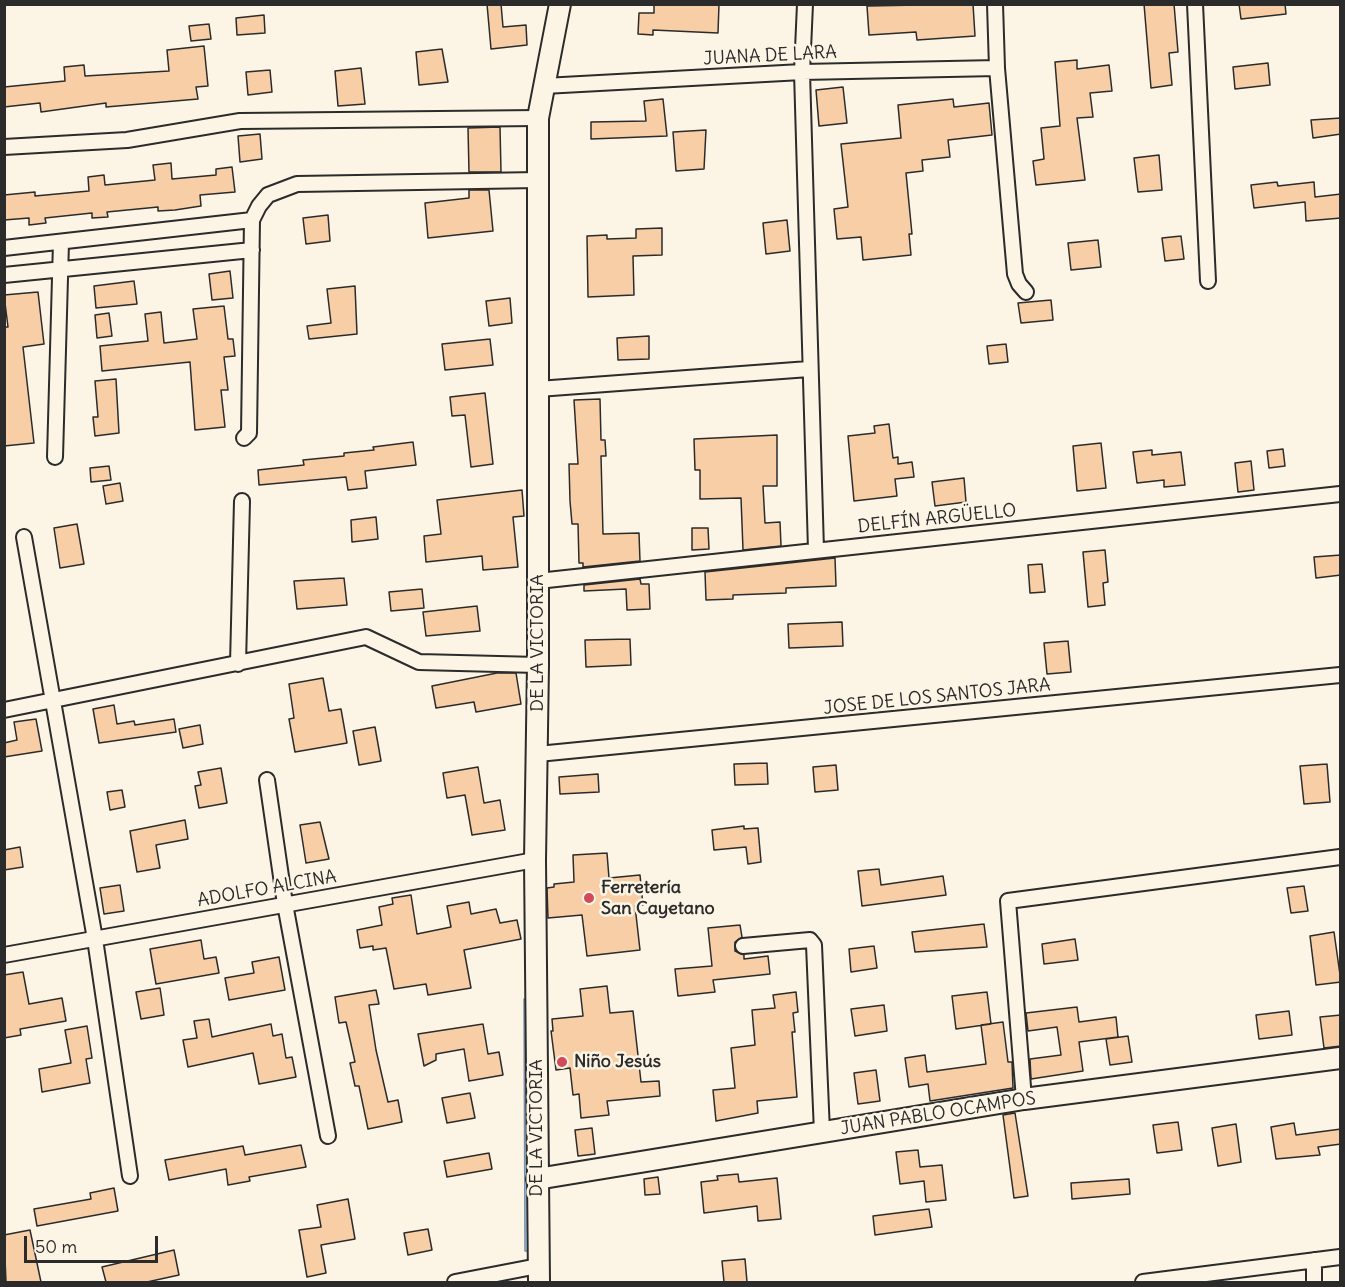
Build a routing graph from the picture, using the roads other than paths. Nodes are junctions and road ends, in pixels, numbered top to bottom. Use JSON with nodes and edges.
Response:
{"nodes":[{"id":1,"x":560,"y":4,"type":"edge"},
{"id":2,"x":805,"y":4,"type":"edge"},
{"id":3,"x":996,"y":4,"type":"edge"},
{"id":4,"x":1195,"y":4,"type":"edge"},
{"id":5,"x":997,"y":68,"type":"junction"},
{"id":6,"x":802,"y":72,"type":"junction"},
{"id":7,"x":544,"y":86,"type":"junction"},
{"id":8,"x":538,"y":118,"type":"junction"},
{"id":9,"x":4,"y":147,"type":"edge"},
{"id":10,"x":538,"y":180,"type":"junction"},
{"id":11,"x":252,"y":220,"type":"junction"},
{"id":12,"x":61,"y":242,"type":"junction"},
{"id":13,"x":4,"y":248,"type":"edge"},
{"id":14,"x":252,"y":250,"type":"junction"},
{"id":15,"x":59,"y":269,"type":"junction"},
{"id":16,"x":4,"y":275,"type":"edge"},
{"id":17,"x":1208,"y":280,"type":"dead end"},
{"id":18,"x":1026,"y":292,"type":"dead end"},
{"id":19,"x":809,"y":369,"type":"junction"},
{"id":20,"x":538,"y":388,"type":"junction"},
{"id":21,"x":244,"y":438,"type":"dead end"},
{"id":22,"x":55,"y":457,"type":"dead end"},
{"id":23,"x":1341,"y":494,"type":"edge"},
{"id":24,"x":242,"y":501,"type":"dead end"},
{"id":25,"x":24,"y":537,"type":"dead end"},
{"id":26,"x":816,"y":550,"type":"junction"},
{"id":27,"x":538,"y":581,"type":"junction"},
{"id":28,"x":238,"y":664,"type":"junction"},
{"id":29,"x":538,"y":665,"type":"junction"},
{"id":30,"x":1341,"y":675,"type":"edge"},
{"id":31,"x":51,"y":701,"type":"junction"},
{"id":32,"x":4,"y":710,"type":"edge"},
{"id":33,"x":538,"y":754,"type":"junction"},
{"id":34,"x":267,"y":780,"type":"dead end"},
{"id":35,"x":1341,"y":857,"type":"edge"},
{"id":36,"x":535,"y":860,"type":"junction"},
{"id":37,"x":285,"y":904,"type":"junction"},
{"id":38,"x":95,"y":939,"type":"junction"},
{"id":39,"x":743,"y":946,"type":"dead end"},
{"id":40,"x":4,"y":955,"type":"edge"},
{"id":41,"x":1341,"y":1058,"type":"edge"},
{"id":42,"x":1024,"y":1099,"type":"junction"},
{"id":43,"x":822,"y":1132,"type":"junction"},
{"id":44,"x":328,"y":1136,"type":"dead end"},
{"id":45,"x":130,"y":1176,"type":"dead end"},
{"id":46,"x":537,"y":1179,"type":"junction"},
{"id":47,"x":1341,"y":1257,"type":"edge"},
{"id":48,"x":1314,"y":1260,"type":"junction"},
{"id":49,"x":539,"y":1274,"type":"edge"},
{"id":50,"x":455,"y":1282,"type":"edge"},
{"id":51,"x":1143,"y":1282,"type":"edge"},
{"id":52,"x":1314,"y":1282,"type":"edge"}],
"edges":[{"from":1,"to":7,"type":"main road","name":"DE LA VICTORIA"},
{"from":2,"to":6,"type":"street"},
{"from":3,"to":5,"type":"street"},
{"from":4,"to":17,"type":"street"},
{"from":5,"to":6,"type":"street","name":"JUANA DE LARA"},
{"from":5,"to":18,"type":"street"},
{"from":6,"to":7,"type":"street","name":"JUANA DE LARA"},
{"from":6,"to":19,"type":"street"},
{"from":7,"to":8,"type":"main road","name":"DE LA VICTORIA"},
{"from":8,"to":9,"type":"street"},
{"from":8,"to":10,"type":"main road","name":"DE LA VICTORIA"},
{"from":10,"to":11,"type":"street"},
{"from":10,"to":20,"type":"main road","name":"DE LA VICTORIA"},
{"from":11,"to":12,"type":"street"},
{"from":11,"to":14,"type":"street"},
{"from":12,"to":13,"type":"street"},
{"from":12,"to":15,"type":"street"},
{"from":14,"to":15,"type":"street"},
{"from":14,"to":21,"type":"street"},
{"from":15,"to":16,"type":"street"},
{"from":15,"to":22,"type":"street"},
{"from":19,"to":20,"type":"street"},
{"from":19,"to":26,"type":"street"},
{"from":20,"to":27,"type":"main road","name":"DE LA VICTORIA"},
{"from":23,"to":26,"type":"street","name":"DELFÍN ARGÜELLO"},
{"from":24,"to":28,"type":"street"},
{"from":25,"to":31,"type":"street"},
{"from":26,"to":27,"type":"street","name":"DELFÍN ARGÜELLO"},
{"from":27,"to":29,"type":"main road","name":"DE LA VICTORIA"},
{"from":28,"to":29,"type":"street"},
{"from":28,"to":31,"type":"street"},
{"from":29,"to":33,"type":"main road","name":"DE LA VICTORIA"},
{"from":30,"to":33,"type":"street","name":"JOSE DE LOS SANTOS JARA"},
{"from":31,"to":32,"type":"street"},
{"from":31,"to":38,"type":"street"},
{"from":33,"to":36,"type":"main road","name":"DE LA VICTORIA"},
{"from":34,"to":37,"type":"street"},
{"from":35,"to":42,"type":"street"},
{"from":36,"to":37,"type":"street","name":"ADOLFO ALCINA"},
{"from":36,"to":46,"type":"main road","name":"DE LA VICTORIA"},
{"from":37,"to":38,"type":"street","name":"ADOLFO ALCINA"},
{"from":37,"to":44,"type":"street"},
{"from":38,"to":40,"type":"street","name":"ADOLFO ALCINA"},
{"from":38,"to":45,"type":"street"},
{"from":39,"to":43,"type":"street"},
{"from":41,"to":42,"type":"main road","name":"JUAN PABLO OCAMPOS"},
{"from":42,"to":43,"type":"main road","name":"JUAN PABLO OCAMPOS"},
{"from":43,"to":46,"type":"main road","name":"JUAN PABLO OCAMPOS"},
{"from":46,"to":49,"type":"main road","name":"DE LA VICTORIA"},
{"from":47,"to":48,"type":"street"},
{"from":48,"to":51,"type":"street"},
{"from":48,"to":52,"type":"street"},
{"from":49,"to":50,"type":"street"}]}
